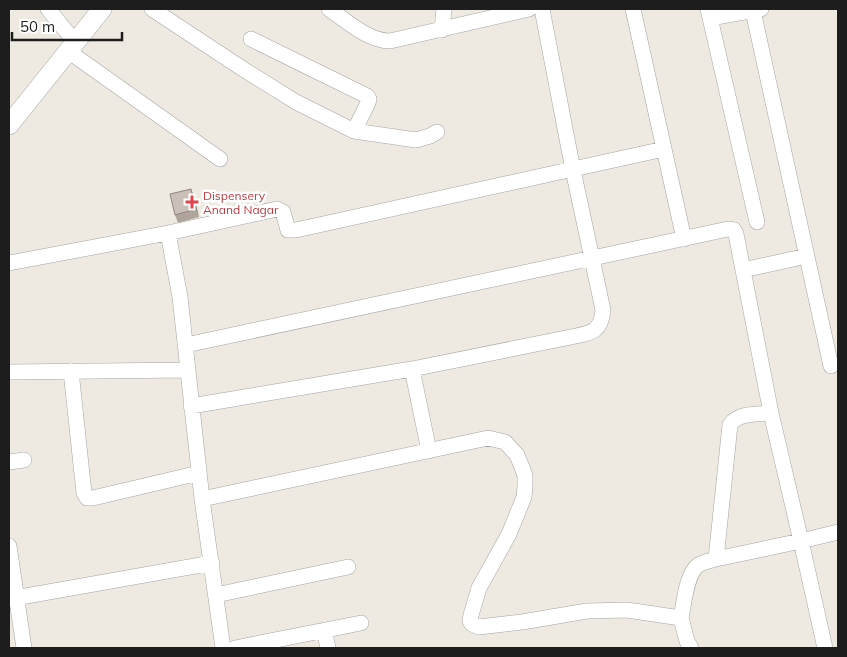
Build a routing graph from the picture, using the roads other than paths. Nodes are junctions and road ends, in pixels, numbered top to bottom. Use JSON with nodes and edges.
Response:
{"nodes":[{"id":1,"x":48,"y":9,"type":"edge"},
{"id":2,"x":102,"y":9,"type":"edge"},
{"id":3,"x":152,"y":9,"type":"edge"},
{"id":4,"x":329,"y":9,"type":"edge"},
{"id":5,"x":444,"y":9,"type":"edge"},
{"id":6,"x":528,"y":9,"type":"edge"},
{"id":7,"x":542,"y":9,"type":"edge"},
{"id":8,"x":633,"y":9,"type":"edge"},
{"id":9,"x":757,"y":10,"type":"edge"},
{"id":10,"x":709,"y":14,"type":"edge"},
{"id":11,"x":442,"y":30,"type":"junction"},
{"id":12,"x":251,"y":39,"type":"dead end"},
{"id":13,"x":71,"y":47,"type":"junction"},
{"id":14,"x":9,"y":125,"type":"edge"},
{"id":15,"x":354,"y":131,"type":"junction"},
{"id":16,"x":437,"y":132,"type":"dead end"},
{"id":17,"x":664,"y":149,"type":"junction"},
{"id":18,"x":220,"y":158,"type":"dead end"},
{"id":19,"x":573,"y":170,"type":"junction"},
{"id":20,"x":757,"y":222,"type":"dead end"},
{"id":21,"x":168,"y":233,"type":"junction"},
{"id":22,"x":684,"y":239,"type":"junction"},
{"id":23,"x":807,"y":256,"type":"junction"},
{"id":24,"x":593,"y":258,"type":"junction"},
{"id":25,"x":9,"y":263,"type":"edge"},
{"id":26,"x":743,"y":270,"type":"junction"},
{"id":27,"x":186,"y":344,"type":"junction"},
{"id":28,"x":831,"y":366,"type":"dead end"},
{"id":29,"x":412,"y":369,"type":"junction"},
{"id":30,"x":188,"y":370,"type":"junction"},
{"id":31,"x":71,"y":371,"type":"junction"},
{"id":32,"x":9,"y":372,"type":"edge"},
{"id":33,"x":191,"y":406,"type":"junction"},
{"id":34,"x":771,"y":413,"type":"junction"},
{"id":35,"x":429,"y":451,"type":"junction"},
{"id":36,"x":199,"y":473,"type":"junction"},
{"id":37,"x":202,"y":499,"type":"junction"},
{"id":38,"x":838,"y":532,"type":"edge"},
{"id":39,"x":801,"y":541,"type":"junction"},
{"id":40,"x":9,"y":546,"type":"edge"},
{"id":41,"x":716,"y":559,"type":"junction"},
{"id":42,"x":212,"y":563,"type":"junction"},
{"id":43,"x":348,"y":567,"type":"dead end"},
{"id":44,"x":216,"y":595,"type":"junction"},
{"id":45,"x":13,"y":598,"type":"edge"},
{"id":46,"x":681,"y":618,"type":"junction"},
{"id":47,"x":361,"y":623,"type":"dead end"},
{"id":48,"x":324,"y":630,"type":"junction"},
{"id":49,"x":687,"y":646,"type":"edge"},
{"id":50,"x":245,"y":647,"type":"edge"},
{"id":51,"x":24,"y":648,"type":"edge"},
{"id":52,"x":223,"y":648,"type":"edge"},
{"id":53,"x":328,"y":648,"type":"edge"},
{"id":54,"x":825,"y":648,"type":"edge"}],
"edges":[{"from":1,"to":13,"type":"street"},
{"from":2,"to":13,"type":"street"},
{"from":3,"to":15,"type":"street"},
{"from":4,"to":11,"type":"street"},
{"from":5,"to":11,"type":"street"},
{"from":6,"to":11,"type":"street"},
{"from":7,"to":19,"type":"street"},
{"from":8,"to":17,"type":"street"},
{"from":9,"to":10,"type":"street"},
{"from":9,"to":23,"type":"street"},
{"from":10,"to":20,"type":"street"},
{"from":12,"to":15,"type":"street"},
{"from":13,"to":14,"type":"street"},
{"from":13,"to":18,"type":"street"},
{"from":15,"to":16,"type":"street"},
{"from":17,"to":19,"type":"street"},
{"from":17,"to":22,"type":"street"},
{"from":19,"to":21,"type":"street"},
{"from":19,"to":24,"type":"street"},
{"from":21,"to":25,"type":"street"},
{"from":21,"to":27,"type":"street"},
{"from":22,"to":24,"type":"street"},
{"from":22,"to":26,"type":"street"},
{"from":23,"to":26,"type":"street"},
{"from":23,"to":28,"type":"street"},
{"from":24,"to":27,"type":"street"},
{"from":24,"to":29,"type":"street"},
{"from":26,"to":34,"type":"street"},
{"from":27,"to":30,"type":"street"},
{"from":29,"to":33,"type":"street"},
{"from":29,"to":35,"type":"street"},
{"from":30,"to":31,"type":"street"},
{"from":30,"to":33,"type":"street"},
{"from":31,"to":32,"type":"street"},
{"from":31,"to":36,"type":"street"},
{"from":33,"to":36,"type":"street"},
{"from":34,"to":39,"type":"street"},
{"from":34,"to":41,"type":"street"},
{"from":35,"to":37,"type":"street"},
{"from":35,"to":46,"type":"street"},
{"from":36,"to":37,"type":"street"},
{"from":37,"to":42,"type":"street"},
{"from":38,"to":39,"type":"street"},
{"from":39,"to":41,"type":"street"},
{"from":39,"to":54,"type":"street"},
{"from":40,"to":45,"type":"street"},
{"from":41,"to":46,"type":"street"},
{"from":42,"to":44,"type":"street"},
{"from":42,"to":45,"type":"street"},
{"from":43,"to":44,"type":"street"},
{"from":44,"to":52,"type":"street"},
{"from":45,"to":51,"type":"street"},
{"from":46,"to":49,"type":"street"},
{"from":47,"to":48,"type":"street"},
{"from":48,"to":50,"type":"street"},
{"from":48,"to":53,"type":"street"}]}
